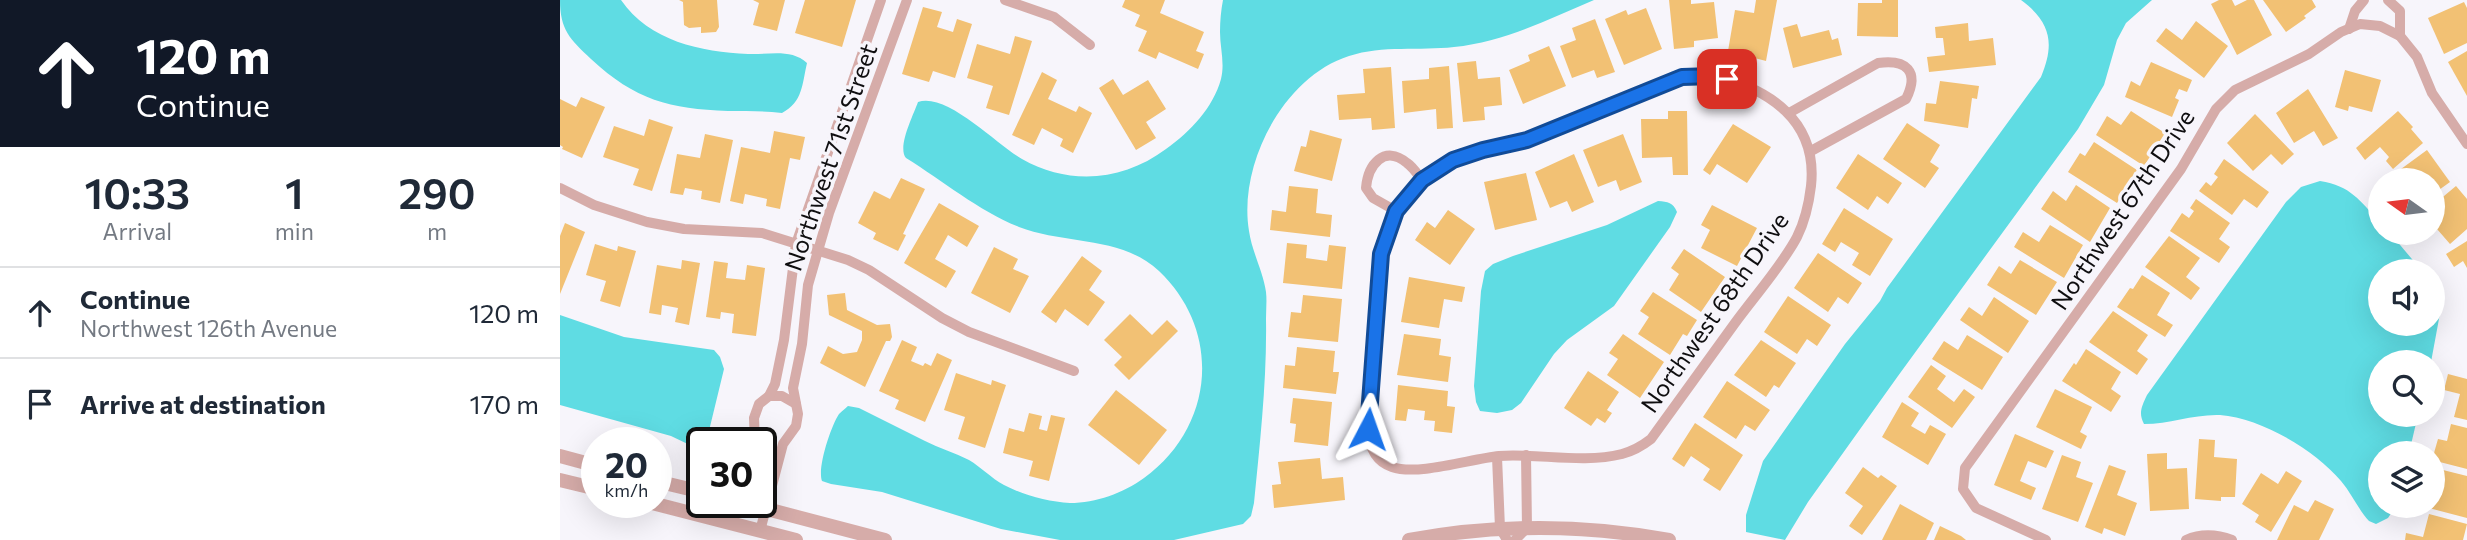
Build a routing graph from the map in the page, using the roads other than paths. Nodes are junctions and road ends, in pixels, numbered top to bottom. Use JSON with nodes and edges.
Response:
{"nodes":[{"id":1,"x":881,"y":0,"type":"edge"},
{"id":2,"x":906,"y":0,"type":"edge"},
{"id":3,"x":1005,"y":0,"type":"edge"},
{"id":4,"x":2364,"y":0,"type":"edge"},
{"id":5,"x":2388,"y":0,"type":"edge"},
{"id":6,"x":2349,"y":29,"type":"junction"},
{"id":7,"x":2400,"y":36,"type":"junction"},
{"id":8,"x":1090,"y":45,"type":"dead end"},
{"id":9,"x":1789,"y":113,"type":"junction"},
{"id":10,"x":2467,"y":144,"type":"edge"},
{"id":11,"x":1811,"y":151,"type":"junction"},
{"id":12,"x":1422,"y":180,"type":"junction"},
{"id":13,"x":560,"y":188,"type":"edge"},
{"id":14,"x":1396,"y":211,"type":"junction"},
{"id":15,"x":796,"y":244,"type":"junction"},
{"id":16,"x":817,"y":251,"type":"junction"},
{"id":17,"x":1074,"y":371,"type":"dead end"},
{"id":18,"x":769,"y":396,"type":"junction"},
{"id":19,"x":796,"y":404,"type":"junction"},
{"id":20,"x":754,"y":427,"type":"edge"},
{"id":21,"x":1526,"y":455,"type":"junction"},
{"id":22,"x":560,"y":456,"type":"edge"},
{"id":23,"x":1497,"y":457,"type":"junction"},
{"id":24,"x":581,"y":462,"type":"edge"},
{"id":25,"x":777,"y":466,"type":"edge"},
{"id":26,"x":560,"y":480,"type":"edge"},
{"id":27,"x":581,"y":485,"type":"edge"},
{"id":28,"x":672,"y":508,"type":"edge"},
{"id":29,"x":777,"y":512,"type":"edge"},
{"id":30,"x":735,"y":518,"type":"edge"},
{"id":31,"x":763,"y":518,"type":"edge"},
{"id":32,"x":733,"y":524,"type":"junction"},
{"id":33,"x":1527,"y":528,"type":"junction"},
{"id":34,"x":760,"y":531,"type":"junction"},
{"id":35,"x":1503,"y":534,"type":"edge"},
{"id":36,"x":796,"y":540,"type":"edge"},
{"id":37,"x":885,"y":540,"type":"edge"},
{"id":38,"x":1409,"y":540,"type":"edge"},
{"id":39,"x":1515,"y":540,"type":"edge"},
{"id":40,"x":1669,"y":540,"type":"edge"},
{"id":41,"x":2046,"y":540,"type":"edge"},
{"id":42,"x":2186,"y":540,"type":"edge"},
{"id":43,"x":2232,"y":540,"type":"edge"}],
"edges":[{"from":1,"to":15,"type":"street","name":"Northwest 71st Street"},
{"from":2,"to":16,"type":"street","name":"Northwest 71st Street"},
{"from":3,"to":8,"type":"street"},
{"from":4,"to":6,"type":"street"},
{"from":5,"to":7,"type":"street"},
{"from":6,"to":7,"type":"street","name":"Northwest 67th Drive"},
{"from":6,"to":41,"type":"street","name":"Northwest 67th Drive"},
{"from":7,"to":10,"type":"street"},
{"from":9,"to":11,"type":"street","name":"Northwest 68th Drive"},
{"from":9,"to":11,"type":"street"},
{"from":9,"to":12,"type":"street"},
{"from":11,"to":21,"type":"street","name":"Northwest 68th Drive"},
{"from":12,"to":14,"type":"street"},
{"from":12,"to":14,"type":"street"},
{"from":13,"to":15,"type":"street"},
{"from":14,"to":23,"type":"street"},
{"from":15,"to":16,"type":"street"},
{"from":15,"to":18,"type":"street","name":"Northwest 71st Street"},
{"from":16,"to":17,"type":"street"},
{"from":16,"to":19,"type":"street","name":"Northwest 71st Street"},
{"from":18,"to":19,"type":"street"},
{"from":18,"to":20,"type":"street","name":"Northwest 71st Street"},
{"from":19,"to":25,"type":"street","name":"Northwest 71st Street"},
{"from":21,"to":23,"type":"street"},
{"from":21,"to":33,"type":"street"},
{"from":22,"to":24,"type":"street"},
{"from":23,"to":35,"type":"street"},
{"from":26,"to":27,"type":"street"},
{"from":28,"to":32,"type":"street"},
{"from":29,"to":37,"type":"street"},
{"from":30,"to":32,"type":"street"},
{"from":31,"to":34,"type":"street","name":"Northwest 71st Street"},
{"from":32,"to":34,"type":"street"},
{"from":33,"to":35,"type":"street"},
{"from":33,"to":39,"type":"street"},
{"from":33,"to":40,"type":"street"},
{"from":34,"to":36,"type":"street"},
{"from":35,"to":38,"type":"street"},
{"from":42,"to":43,"type":"street"}]}
